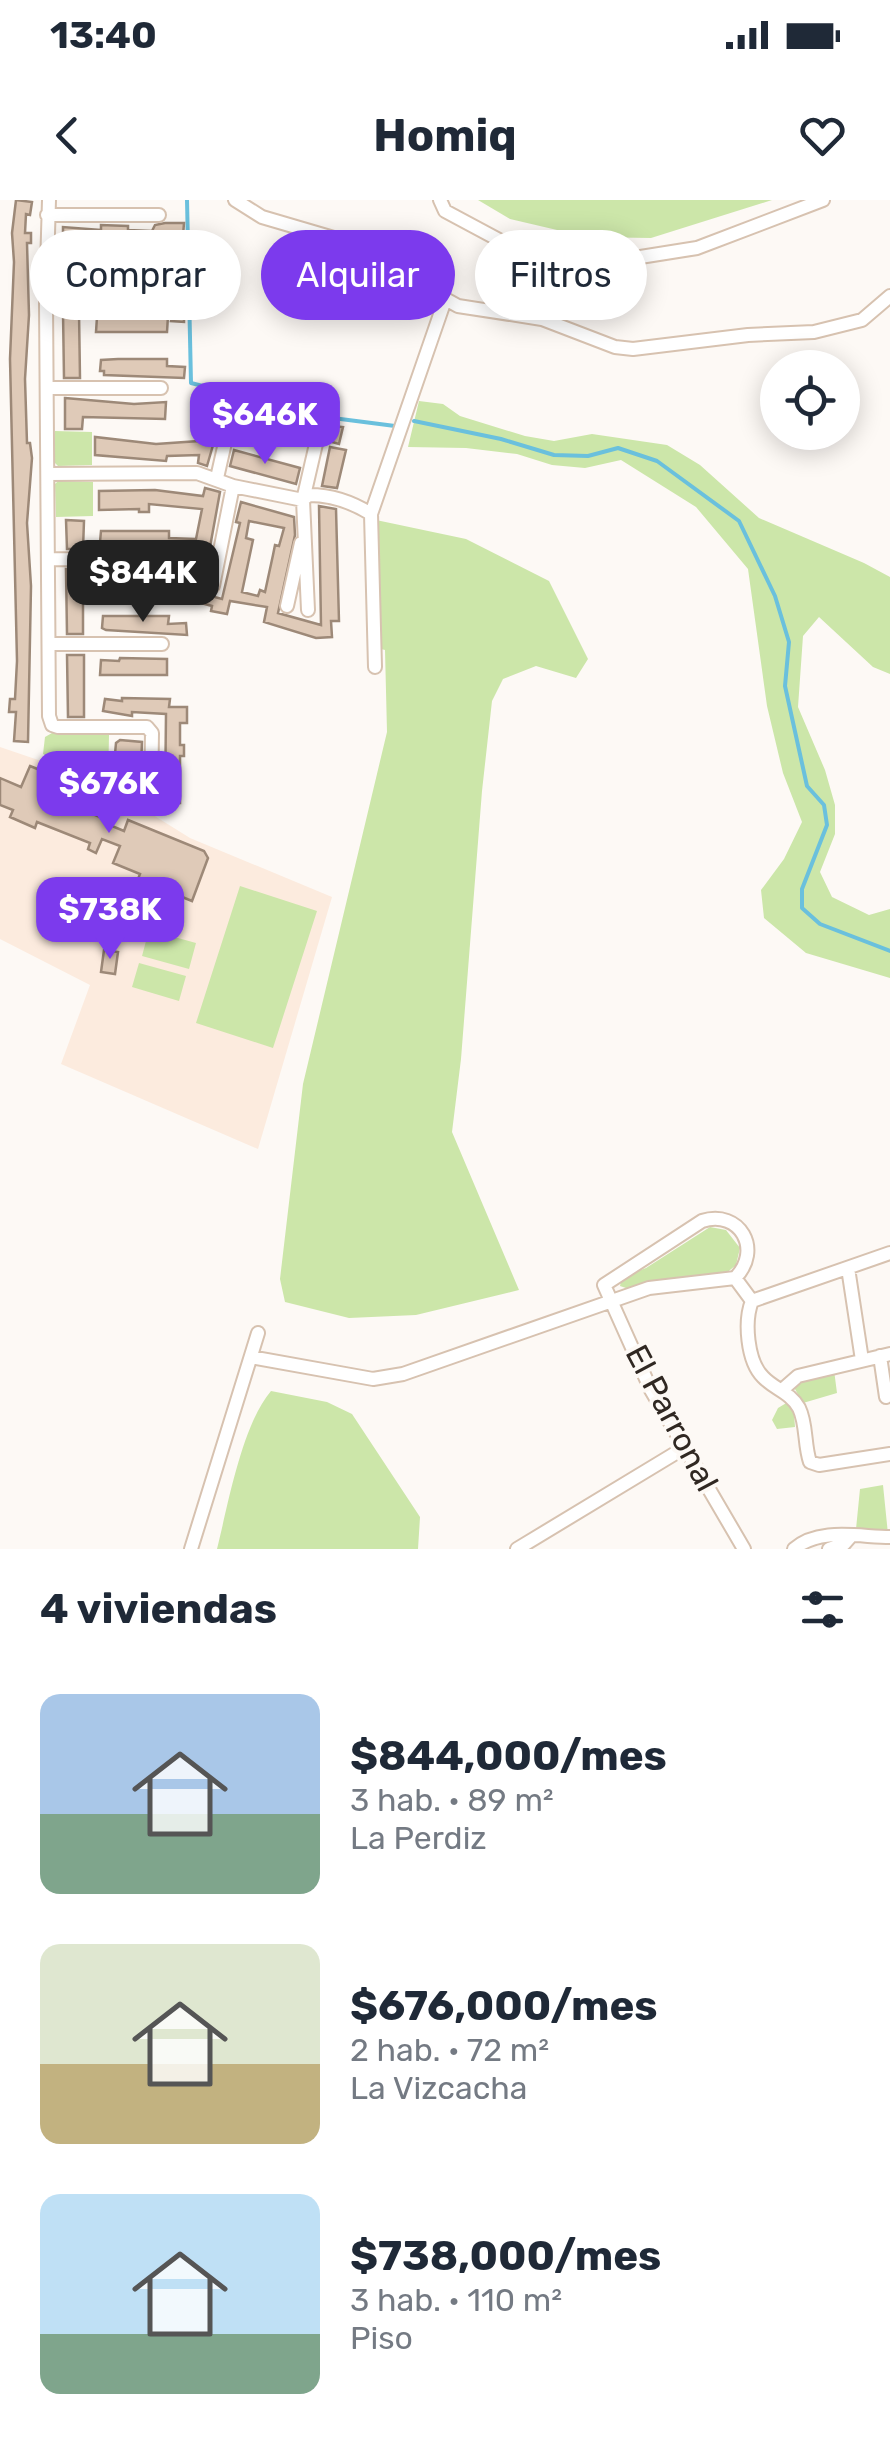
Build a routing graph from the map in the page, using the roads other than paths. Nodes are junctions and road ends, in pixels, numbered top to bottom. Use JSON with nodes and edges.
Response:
{"nodes":[{"id":1,"x":235,"y":200,"type":"edge"},
{"id":2,"x":440,"y":200,"type":"edge"},
{"id":3,"x":824,"y":200,"type":"edge"},
{"id":4,"x":48,"y":207,"type":"edge"},
{"id":5,"x":159,"y":215,"type":"dead end"},
{"id":6,"x":306,"y":230,"type":"edge"},
{"id":7,"x":890,"y":296,"type":"edge"},
{"id":8,"x":455,"y":305,"type":"edge"},
{"id":9,"x":46,"y":320,"type":"edge"},
{"id":10,"x":438,"y":320,"type":"edge"},
{"id":11,"x":47,"y":388,"type":"junction"},
{"id":12,"x":161,"y":388,"type":"dead end"},
{"id":13,"x":229,"y":425,"type":"dead end"},
{"id":14,"x":316,"y":444,"type":"dead end"},
{"id":15,"x":48,"y":474,"type":"junction"},
{"id":16,"x":218,"y":478,"type":"junction"},
{"id":17,"x":233,"y":486,"type":"junction"},
{"id":18,"x":303,"y":500,"type":"junction"},
{"id":19,"x":372,"y":514,"type":"junction"},
{"id":20,"x":305,"y":536,"type":"junction"},
{"id":21,"x":48,"y":559,"type":"junction"},
{"id":22,"x":162,"y":560,"type":"dead end"},
{"id":23,"x":213,"y":586,"type":"dead end"},
{"id":24,"x":287,"y":606,"type":"dead end"},
{"id":25,"x":308,"y":610,"type":"dead end"},
{"id":26,"x":50,"y":644,"type":"junction"},
{"id":27,"x":162,"y":644,"type":"dead end"},
{"id":28,"x":374,"y":667,"type":"dead end"},
{"id":29,"x":151,"y":799,"type":"dead end"},
{"id":30,"x":890,"y":1253,"type":"edge"},
{"id":31,"x":848,"y":1268,"type":"junction"},
{"id":32,"x":735,"y":1278,"type":"junction"},
{"id":33,"x":752,"y":1301,"type":"junction"},
{"id":34,"x":612,"y":1303,"type":"junction"},
{"id":35,"x":258,"y":1333,"type":"dead end"},
{"id":36,"x":885,"y":1355,"type":"edge"},
{"id":37,"x":251,"y":1357,"type":"junction"},
{"id":38,"x":862,"y":1360,"type":"junction"},
{"id":39,"x":782,"y":1390,"type":"junction"},
{"id":40,"x":886,"y":1397,"type":"dead end"},
{"id":41,"x":684,"y":1448,"type":"junction"},
{"id":42,"x":890,"y":1454,"type":"edge"},
{"id":43,"x":890,"y":1537,"type":"edge"},
{"id":44,"x":852,"y":1542,"type":"edge"},
{"id":45,"x":192,"y":1549,"type":"edge"},
{"id":46,"x":517,"y":1549,"type":"edge"},
{"id":47,"x":744,"y":1549,"type":"edge"},
{"id":48,"x":794,"y":1549,"type":"edge"},
{"id":49,"x":829,"y":1549,"type":"edge"}],
"edges":[{"from":1,"to":6,"type":"street"},
{"from":2,"to":3,"type":"street"},
{"from":4,"to":5,"type":"street"},
{"from":7,"to":8,"type":"street"},
{"from":9,"to":11,"type":"street"},
{"from":10,"to":19,"type":"street"},
{"from":11,"to":12,"type":"street"},
{"from":11,"to":15,"type":"street"},
{"from":13,"to":16,"type":"street"},
{"from":14,"to":18,"type":"street"},
{"from":15,"to":16,"type":"street"},
{"from":15,"to":21,"type":"street"},
{"from":16,"to":17,"type":"street"},
{"from":17,"to":18,"type":"street"},
{"from":17,"to":23,"type":"street"},
{"from":18,"to":19,"type":"street"},
{"from":18,"to":20,"type":"street"},
{"from":19,"to":28,"type":"street"},
{"from":20,"to":24,"type":"street"},
{"from":20,"to":25,"type":"street"},
{"from":21,"to":22,"type":"street"},
{"from":21,"to":26,"type":"street"},
{"from":26,"to":27,"type":"street"},
{"from":26,"to":29,"type":"street"},
{"from":30,"to":31,"type":"street"},
{"from":31,"to":33,"type":"street"},
{"from":31,"to":38,"type":"street"},
{"from":32,"to":33,"type":"street"},
{"from":32,"to":34,"type":"street"},
{"from":32,"to":34,"type":"street","name":"El Parronal"},
{"from":33,"to":39,"type":"street"},
{"from":34,"to":37,"type":"street"},
{"from":34,"to":41,"type":"street","name":"El Parronal"},
{"from":35,"to":37,"type":"street"},
{"from":36,"to":38,"type":"street"},
{"from":36,"to":40,"type":"street"},
{"from":37,"to":45,"type":"street"},
{"from":38,"to":39,"type":"street"},
{"from":39,"to":42,"type":"street"},
{"from":41,"to":46,"type":"street"},
{"from":41,"to":47,"type":"street","name":"El Parronal"},
{"from":43,"to":44,"type":"street"},
{"from":44,"to":48,"type":"street"},
{"from":44,"to":49,"type":"street"}]}
